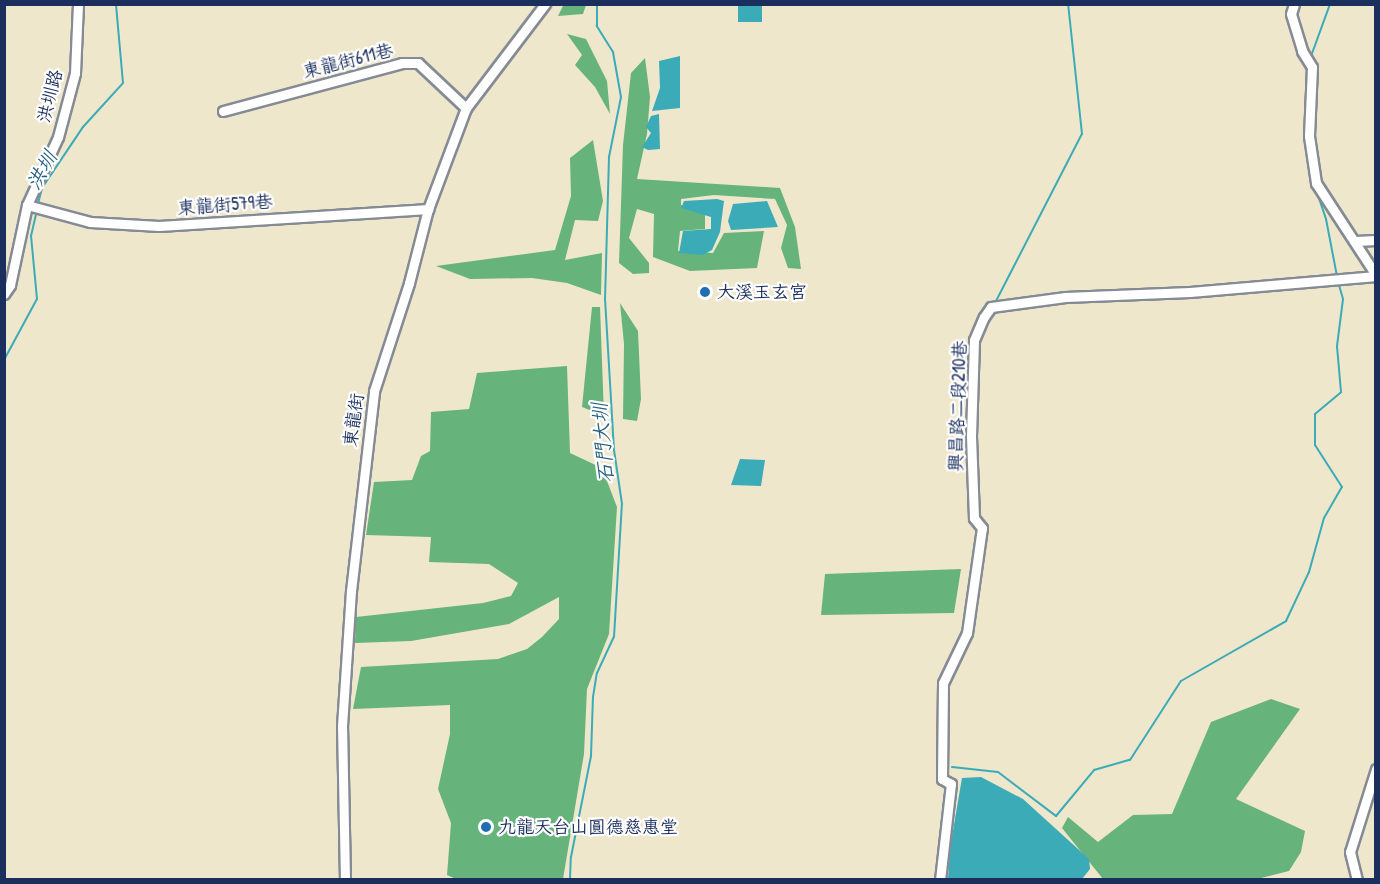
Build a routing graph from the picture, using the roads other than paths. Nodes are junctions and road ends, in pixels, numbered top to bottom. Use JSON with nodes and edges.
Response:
{"nodes":[{"id":1,"x":78,"y":4,"type":"edge"},
{"id":2,"x":545,"y":4,"type":"edge"},
{"id":3,"x":1294,"y":4,"type":"edge"},
{"id":4,"x":466,"y":108,"type":"junction"},
{"id":5,"x":223,"y":111,"type":"dead end"},
{"id":6,"x":27,"y":206,"type":"junction"},
{"id":7,"x":428,"y":209,"type":"junction"},
{"id":8,"x":1376,"y":240,"type":"edge"},
{"id":9,"x":1355,"y":241,"type":"junction"},
{"id":10,"x":1376,"y":275,"type":"edge"},
{"id":11,"x":4,"y":294,"type":"edge"},
{"id":12,"x":1376,"y":769,"type":"edge"},
{"id":13,"x":345,"y":879,"type":"edge"},
{"id":14,"x":940,"y":879,"type":"edge"},
{"id":15,"x":1357,"y":879,"type":"edge"}],
"edges":[{"from":1,"to":6,"type":"street","name":"洪圳路"},
{"from":2,"to":4,"type":"street","name":"東龍街"},
{"from":3,"to":9,"type":"street"},
{"from":4,"to":5,"type":"street","name":"東龍街611巷"},
{"from":4,"to":7,"type":"street","name":"東龍街"},
{"from":6,"to":7,"type":"street","name":"東龍街579巷"},
{"from":6,"to":11,"type":"street","name":"洪圳路"},
{"from":7,"to":13,"type":"street","name":"東龍街"},
{"from":8,"to":9,"type":"street"},
{"from":9,"to":10,"type":"street"},
{"from":10,"to":14,"type":"street","name":"興昌路二段210巷"},
{"from":12,"to":15,"type":"street"}]}
